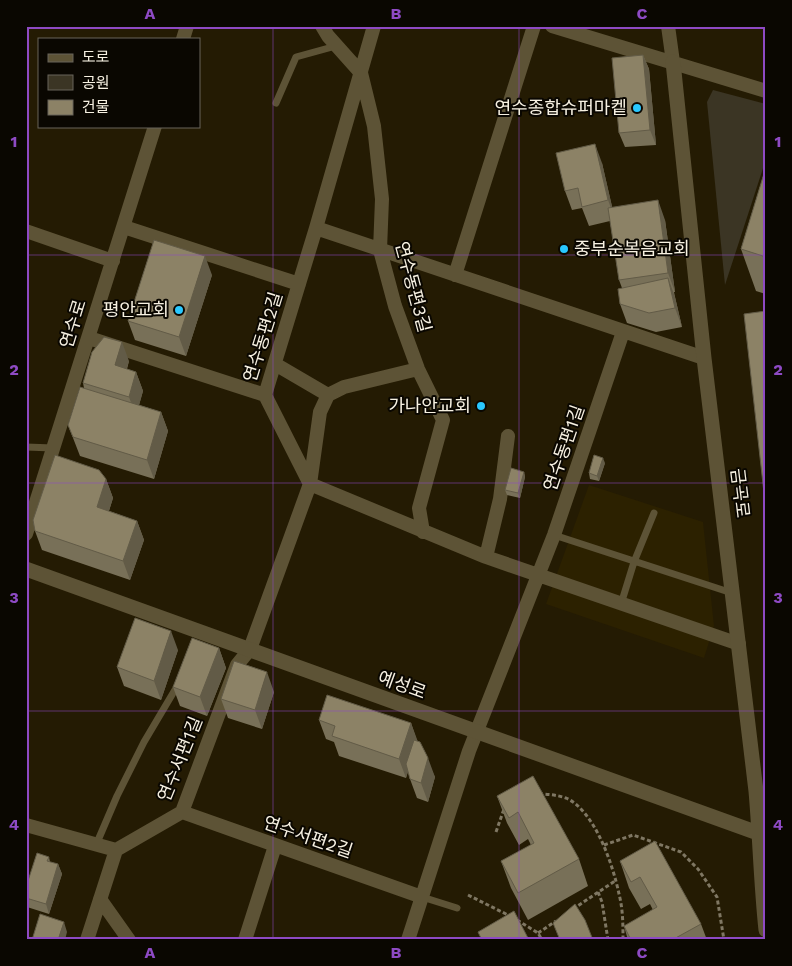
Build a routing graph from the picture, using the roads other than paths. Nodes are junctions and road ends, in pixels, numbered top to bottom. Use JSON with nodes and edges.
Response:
{"nodes":[{"id":1,"x":187,"y":26,"type":"edge"},
{"id":2,"x":322,"y":26,"type":"edge"},
{"id":3,"x":374,"y":26,"type":"edge"},
{"id":4,"x":534,"y":26,"type":"edge"},
{"id":5,"x":552,"y":26,"type":"edge"},
{"id":6,"x":668,"y":26,"type":"edge"},
{"id":7,"x":183,"y":38,"type":"edge"},
{"id":8,"x":336,"y":46,"type":"junction"},
{"id":9,"x":673,"y":62,"type":"junction"},
{"id":10,"x":361,"y":74,"type":"junction"},
{"id":11,"x":766,"y":91,"type":"edge"},
{"id":12,"x":276,"y":103,"type":"dead end"},
{"id":13,"x":155,"y":128,"type":"edge"},
{"id":14,"x":124,"y":227,"type":"junction"},
{"id":15,"x":316,"y":228,"type":"junction"},
{"id":16,"x":26,"y":231,"type":"edge"},
{"id":17,"x":380,"y":250,"type":"junction"},
{"id":18,"x":113,"y":260,"type":"junction"},
{"id":19,"x":455,"y":275,"type":"junction"},
{"id":20,"x":299,"y":284,"type":"junction"},
{"id":21,"x":623,"y":332,"type":"junction"},
{"id":22,"x":89,"y":338,"type":"junction"},
{"id":23,"x":704,"y":358,"type":"junction"},
{"id":24,"x":275,"y":364,"type":"junction"},
{"id":25,"x":418,"y":369,"type":"junction"},
{"id":26,"x":328,"y":395,"type":"junction"},
{"id":27,"x":265,"y":396,"type":"junction"},
{"id":28,"x":508,"y":436,"type":"dead end"},
{"id":29,"x":26,"y":447,"type":"edge"},
{"id":30,"x":54,"y":448,"type":"junction"},
{"id":31,"x":310,"y":484,"type":"junction"},
{"id":32,"x":654,"y":513,"type":"dead end"},
{"id":33,"x":423,"y":532,"type":"junction"},
{"id":34,"x":26,"y":534,"type":"edge"},
{"id":35,"x":554,"y":536,"type":"junction"},
{"id":36,"x":486,"y":557,"type":"junction"},
{"id":37,"x":634,"y":562,"type":"junction"},
{"id":38,"x":26,"y":569,"type":"edge"},
{"id":39,"x":539,"y":576,"type":"junction"},
{"id":40,"x":733,"y":594,"type":"junction"},
{"id":41,"x":621,"y":604,"type":"junction"},
{"id":42,"x":739,"y":644,"type":"junction"},
{"id":43,"x":250,"y":649,"type":"junction"},
{"id":44,"x":181,"y":679,"type":"edge"},
{"id":45,"x":476,"y":732,"type":"junction"},
{"id":46,"x":182,"y":812,"type":"junction"},
{"id":47,"x":26,"y":825,"type":"edge"},
{"id":48,"x":763,"y":835,"type":"edge"},
{"id":49,"x":96,"y":845,"type":"junction"},
{"id":50,"x":275,"y":846,"type":"junction"},
{"id":51,"x":116,"y":850,"type":"junction"},
{"id":52,"x":422,"y":897,"type":"junction"},
{"id":53,"x":100,"y":899,"type":"junction"},
{"id":54,"x":457,"y":908,"type":"dead end"},
{"id":55,"x":766,"y":930,"type":"edge"},
{"id":56,"x":86,"y":940,"type":"edge"},
{"id":57,"x":129,"y":940,"type":"edge"},
{"id":58,"x":246,"y":940,"type":"edge"},
{"id":59,"x":408,"y":940,"type":"edge"}],
"edges":[{"from":1,"to":7,"type":"street"},
{"from":2,"to":8,"type":"street","name":"연수동편3길"},
{"from":3,"to":10,"type":"street","name":"연수동편2길"},
{"from":4,"to":19,"type":"street"},
{"from":5,"to":9,"type":"street"},
{"from":6,"to":9,"type":"street","name":"금곡로"},
{"from":8,"to":10,"type":"street","name":"연수동편3길"},
{"from":8,"to":12,"type":"lane"},
{"from":9,"to":11,"type":"street"},
{"from":9,"to":23,"type":"street","name":"금곡로"},
{"from":10,"to":15,"type":"street","name":"연수동편2길"},
{"from":10,"to":17,"type":"street","name":"연수동편3길"},
{"from":13,"to":14,"type":"street","name":"연수로"},
{"from":14,"to":18,"type":"street","name":"연수로"},
{"from":14,"to":20,"type":"street"},
{"from":15,"to":17,"type":"street"},
{"from":15,"to":20,"type":"street","name":"연수동편2길"},
{"from":16,"to":18,"type":"street"},
{"from":17,"to":19,"type":"street"},
{"from":17,"to":25,"type":"street","name":"연수동편3길"},
{"from":18,"to":22,"type":"street","name":"연수로"},
{"from":19,"to":21,"type":"street"},
{"from":20,"to":24,"type":"street","name":"연수동편2길"},
{"from":21,"to":23,"type":"street"},
{"from":21,"to":35,"type":"street","name":"연수동편1길"},
{"from":22,"to":27,"type":"street"},
{"from":22,"to":30,"type":"street","name":"연수로"},
{"from":23,"to":40,"type":"street","name":"금곡로"},
{"from":24,"to":26,"type":"street"},
{"from":24,"to":27,"type":"street","name":"연수동편2길"},
{"from":25,"to":26,"type":"street"},
{"from":25,"to":33,"type":"street","name":"연수동편3길"},
{"from":26,"to":31,"type":"street"},
{"from":27,"to":31,"type":"street","name":"연수동편2길"},
{"from":28,"to":36,"type":"street"},
{"from":29,"to":30,"type":"lane"},
{"from":30,"to":34,"type":"street","name":"연수로"},
{"from":31,"to":33,"type":"street"},
{"from":31,"to":43,"type":"street"},
{"from":32,"to":37,"type":"lane"},
{"from":33,"to":36,"type":"street"},
{"from":35,"to":37,"type":"lane"},
{"from":35,"to":39,"type":"street","name":"연수동편1길"},
{"from":36,"to":39,"type":"street"},
{"from":37,"to":40,"type":"lane"},
{"from":37,"to":41,"type":"lane"},
{"from":38,"to":43,"type":"street","name":"예성로"},
{"from":39,"to":41,"type":"street"},
{"from":39,"to":45,"type":"street","name":"연수동편1길"},
{"from":40,"to":42,"type":"street","name":"금곡로"},
{"from":41,"to":42,"type":"street"},
{"from":42,"to":48,"type":"street","name":"금곡로"},
{"from":43,"to":45,"type":"street","name":"예성로"},
{"from":43,"to":46,"type":"street","name":"연수서편1길"},
{"from":44,"to":49,"type":"lane"},
{"from":45,"to":48,"type":"street","name":"예성로"},
{"from":45,"to":52,"type":"street"},
{"from":46,"to":50,"type":"street","name":"연수서편2길"},
{"from":46,"to":51,"type":"street","name":"연수서편1길"},
{"from":47,"to":49,"type":"street"},
{"from":48,"to":55,"type":"street","name":"금곡로"},
{"from":49,"to":51,"type":"street"},
{"from":50,"to":52,"type":"street","name":"연수서편2길"},
{"from":50,"to":58,"type":"street"},
{"from":51,"to":53,"type":"street"},
{"from":52,"to":54,"type":"lane"},
{"from":52,"to":59,"type":"street"},
{"from":53,"to":56,"type":"street"},
{"from":53,"to":57,"type":"street"}]}
